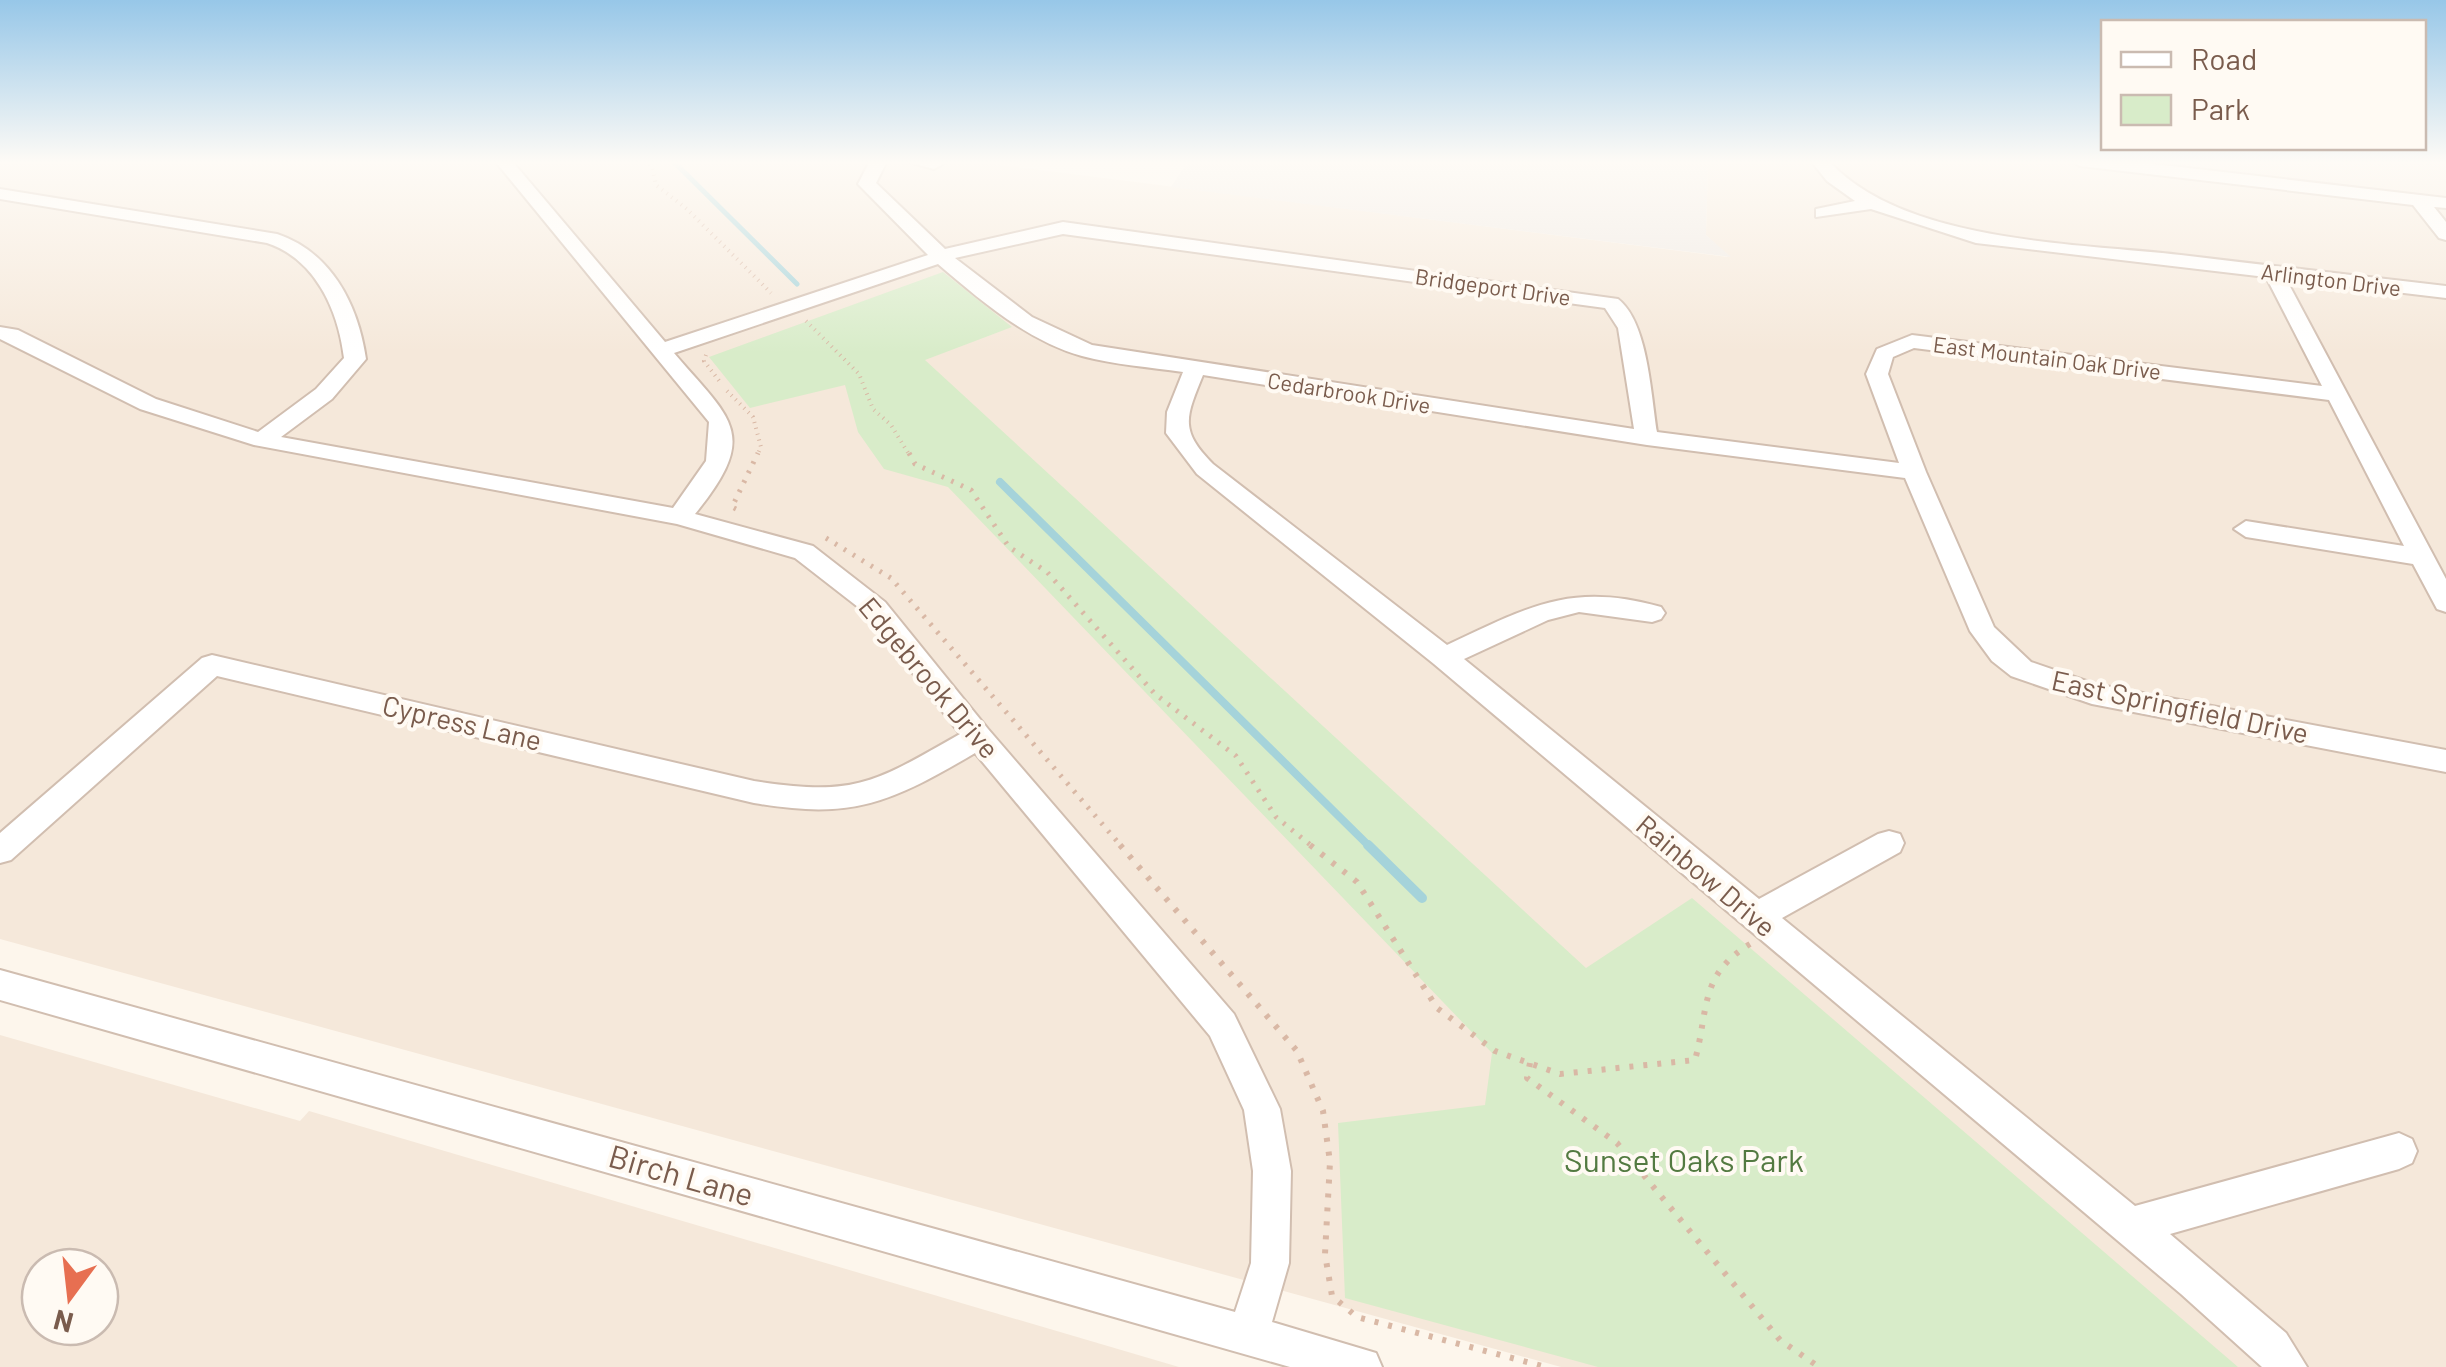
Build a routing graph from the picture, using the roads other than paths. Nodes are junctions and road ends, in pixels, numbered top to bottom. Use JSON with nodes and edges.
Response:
{"nodes":[{"id":1,"x":189,"y":225,"type":"edge"},
{"id":2,"x":557,"y":225,"type":"edge"},
{"id":3,"x":909,"y":225,"type":"edge"},
{"id":4,"x":1939,"y":225,"type":"edge"},
{"id":5,"x":942,"y":256,"type":"junction"},
{"id":6,"x":2274,"y":274,"type":"junction"},
{"id":7,"x":2446,"y":292,"type":"edge"},
{"id":8,"x":0,"y":332,"type":"edge"},
{"id":9,"x":664,"y":350,"type":"junction"},
{"id":10,"x":1195,"y":369,"type":"junction"},
{"id":11,"x":2338,"y":395,"type":"junction"},
{"id":12,"x":1647,"y":438,"type":"junction"},
{"id":13,"x":262,"y":440,"type":"junction"},
{"id":14,"x":1914,"y":472,"type":"junction"},
{"id":15,"x":679,"y":517,"type":"junction"},
{"id":16,"x":2246,"y":530,"type":"dead end"},
{"id":17,"x":2422,"y":557,"type":"junction"},
{"id":18,"x":2446,"y":604,"type":"edge"},
{"id":19,"x":1652,"y":613,"type":"dead end"},
{"id":20,"x":1444,"y":658,"type":"junction"},
{"id":21,"x":978,"y":737,"type":"junction"},
{"id":22,"x":2446,"y":761,"type":"edge"},
{"id":23,"x":1889,"y":843,"type":"dead end"},
{"id":24,"x":0,"y":852,"type":"edge"},
{"id":25,"x":1754,"y":930,"type":"junction"},
{"id":26,"x":0,"y":985,"type":"edge"},
{"id":27,"x":2398,"y":1152,"type":"dead end"},
{"id":28,"x":2130,"y":1227,"type":"junction"},
{"id":29,"x":1248,"y":1335,"type":"junction"},
{"id":30,"x":1362,"y":1367,"type":"edge"},
{"id":31,"x":2287,"y":1367,"type":"edge"}],
"edges":[{"from":1,"to":13,"type":"street"},
{"from":2,"to":9,"type":"street"},
{"from":3,"to":5,"type":"street","name":"Cedarbrook Drive"},
{"from":4,"to":6,"type":"street","name":"Arlington Drive"},
{"from":5,"to":9,"type":"street","name":"Bridgeport Drive"},
{"from":5,"to":10,"type":"street","name":"Cedarbrook Drive"},
{"from":5,"to":12,"type":"street","name":"Bridgeport Drive"},
{"from":6,"to":7,"type":"street","name":"Arlington Drive"},
{"from":6,"to":11,"type":"street"},
{"from":8,"to":13,"type":"street","name":"Edgebrook Drive"},
{"from":9,"to":15,"type":"street"},
{"from":10,"to":12,"type":"street","name":"Cedarbrook Drive"},
{"from":10,"to":20,"type":"street","name":"Rainbow Drive"},
{"from":11,"to":14,"type":"street","name":"East Mountain Oak Drive"},
{"from":11,"to":17,"type":"street"},
{"from":12,"to":14,"type":"street","name":"Cedarbrook Drive"},
{"from":13,"to":15,"type":"street","name":"Edgebrook Drive"},
{"from":14,"to":22,"type":"street","name":"East Springfield Drive"},
{"from":15,"to":21,"type":"street","name":"Edgebrook Drive"},
{"from":16,"to":17,"type":"street"},
{"from":17,"to":18,"type":"street"},
{"from":19,"to":20,"type":"street"},
{"from":20,"to":25,"type":"street","name":"Rainbow Drive"},
{"from":21,"to":24,"type":"street","name":"Cypress Lane"},
{"from":21,"to":29,"type":"street","name":"Edgebrook Drive"},
{"from":23,"to":25,"type":"street"},
{"from":25,"to":28,"type":"street","name":"Rainbow Drive"},
{"from":26,"to":29,"type":"street","name":"Birch Lane"},
{"from":27,"to":28,"type":"street"},
{"from":28,"to":31,"type":"street","name":"Rainbow Drive"},
{"from":29,"to":30,"type":"street","name":"Birch Lane"}]}
